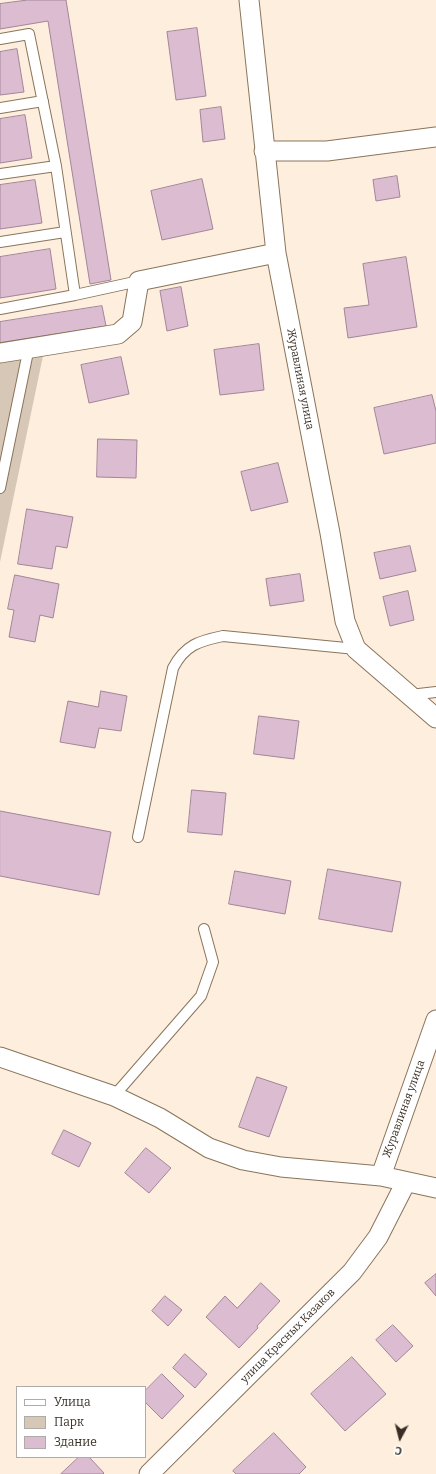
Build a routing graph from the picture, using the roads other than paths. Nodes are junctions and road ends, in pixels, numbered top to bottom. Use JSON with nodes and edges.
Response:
{"nodes":[{"id":1,"x":249,"y":0,"type":"edge"},
{"id":2,"x":0,"y":39,"type":"edge"},
{"id":3,"x":43,"y":101,"type":"junction"},
{"id":4,"x":0,"y":108,"type":"edge"},
{"id":5,"x":436,"y":137,"type":"edge"},
{"id":6,"x":264,"y":151,"type":"junction"},
{"id":7,"x":56,"y":166,"type":"junction"},
{"id":8,"x":0,"y":174,"type":"edge"},
{"id":9,"x":65,"y":232,"type":"junction"},
{"id":10,"x":0,"y":242,"type":"edge"},
{"id":11,"x":276,"y":253,"type":"junction"},
{"id":12,"x":139,"y":281,"type":"junction"},
{"id":13,"x":75,"y":296,"type":"junction"},
{"id":14,"x":0,"y":309,"type":"edge"},
{"id":15,"x":29,"y":347,"type":"junction"},
{"id":16,"x":0,"y":352,"type":"edge"},
{"id":17,"x":0,"y":488,"type":"edge"},
{"id":18,"x":356,"y":650,"type":"junction"},
{"id":19,"x":436,"y":692,"type":"edge"},
{"id":20,"x":410,"y":695,"type":"junction"},
{"id":21,"x":436,"y":718,"type":"edge"},
{"id":22,"x":138,"y":837,"type":"dead end"},
{"id":23,"x":204,"y":929,"type":"dead end"},
{"id":24,"x":436,"y":1020,"type":"edge"},
{"id":25,"x":0,"y":1057,"type":"edge"},
{"id":26,"x":114,"y":1096,"type":"junction"},
{"id":27,"x":381,"y":1176,"type":"junction"},
{"id":28,"x":406,"y":1182,"type":"junction"},
{"id":29,"x":436,"y":1188,"type":"edge"},
{"id":30,"x":149,"y":1474,"type":"edge"}],
"edges":[{"from":1,"to":6,"type":"street","name":"Журавлиная улица"},
{"from":2,"to":3,"type":"lane"},
{"from":3,"to":4,"type":"lane"},
{"from":3,"to":7,"type":"lane"},
{"from":5,"to":6,"type":"street"},
{"from":6,"to":11,"type":"street","name":"Журавлиная улица"},
{"from":7,"to":8,"type":"lane"},
{"from":7,"to":9,"type":"lane"},
{"from":9,"to":10,"type":"lane"},
{"from":9,"to":13,"type":"lane"},
{"from":11,"to":12,"type":"street"},
{"from":11,"to":18,"type":"street","name":"Журавлиная улица"},
{"from":12,"to":13,"type":"lane"},
{"from":12,"to":15,"type":"street"},
{"from":13,"to":14,"type":"lane"},
{"from":15,"to":16,"type":"street"},
{"from":15,"to":17,"type":"lane"},
{"from":18,"to":20,"type":"street","name":"Журавлиная улица"},
{"from":18,"to":22,"type":"lane"},
{"from":19,"to":20,"type":"lane"},
{"from":20,"to":21,"type":"street","name":"Журавлиная улица"},
{"from":23,"to":26,"type":"lane"},
{"from":24,"to":27,"type":"street","name":"Журавлиная улица"},
{"from":25,"to":26,"type":"street"},
{"from":26,"to":27,"type":"street"},
{"from":27,"to":28,"type":"street"},
{"from":28,"to":29,"type":"street"},
{"from":28,"to":30,"type":"street","name":"улица Красных Казаков"}]}
